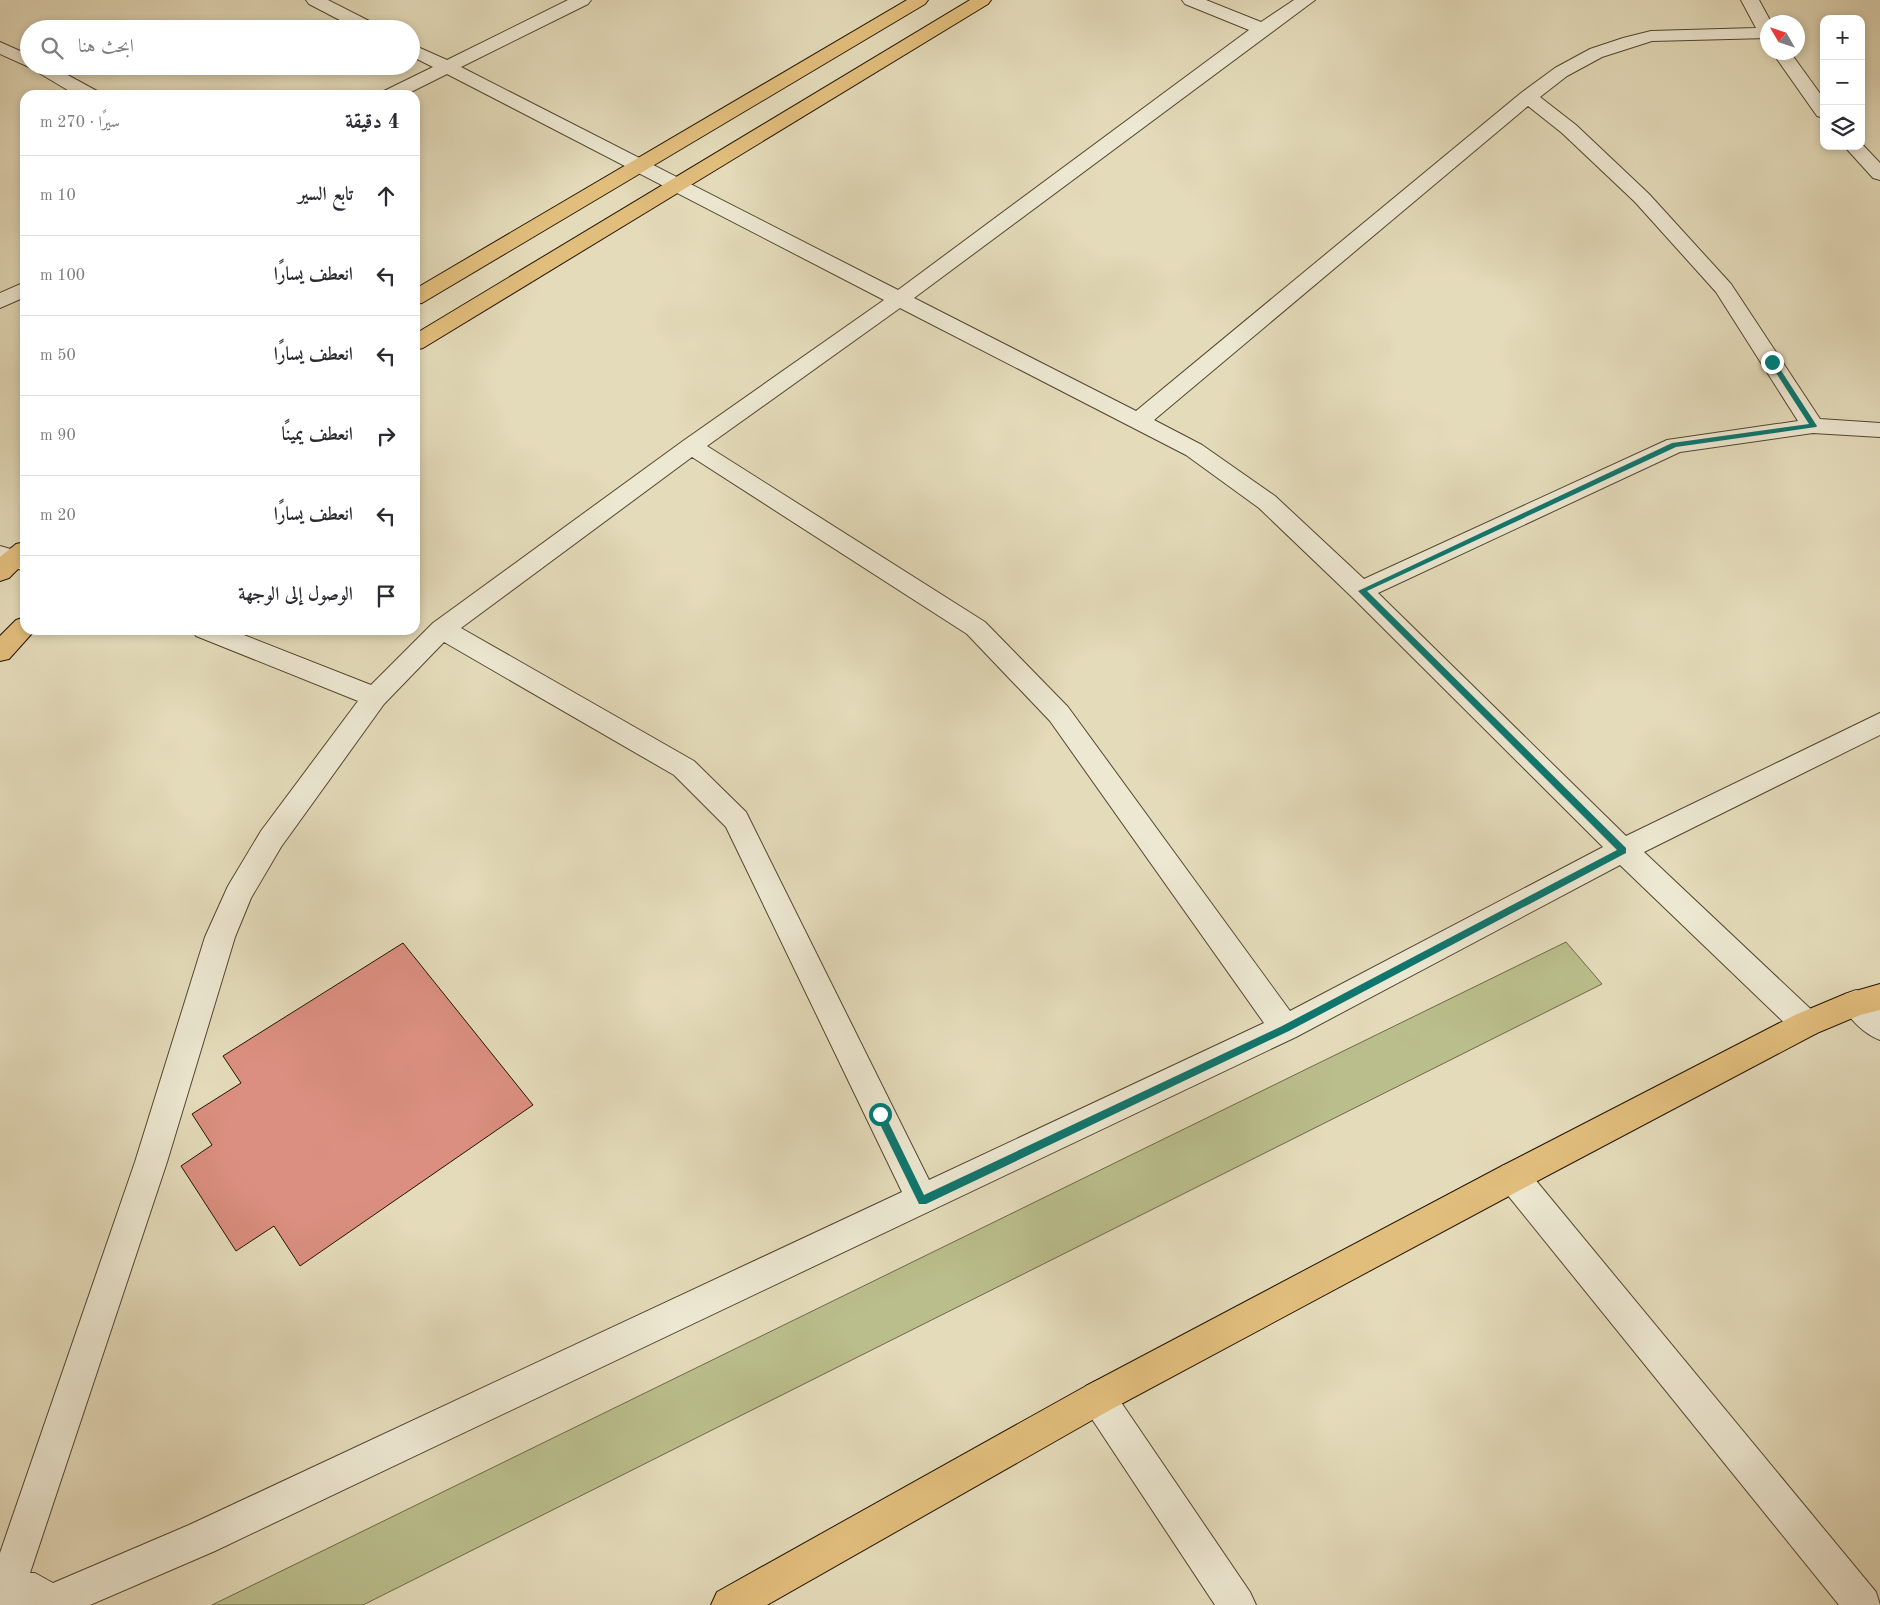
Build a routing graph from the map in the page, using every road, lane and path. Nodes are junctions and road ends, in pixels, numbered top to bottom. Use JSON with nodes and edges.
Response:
{"nodes":[{"id":1,"x":315,"y":0,"type":"edge"},
{"id":2,"x":582,"y":0,"type":"edge"},
{"id":3,"x":919,"y":0,"type":"edge"},
{"id":4,"x":982,"y":0,"type":"edge"},
{"id":5,"x":1191,"y":0,"type":"edge"},
{"id":6,"x":1306,"y":0,"type":"edge"},
{"id":7,"x":1750,"y":0,"type":"edge"},
{"id":8,"x":1760,"y":18,"type":"edge"},
{"id":9,"x":354,"y":20,"type":"edge"},
{"id":10,"x":1262,"y":29,"type":"junction"},
{"id":11,"x":1760,"y":33,"type":"edge"},
{"id":12,"x":0,"y":47,"type":"edge"},
{"id":13,"x":420,"y":54,"type":"edge"},
{"id":14,"x":20,"y":57,"type":"edge"},
{"id":15,"x":1787,"y":60,"type":"edge"},
{"id":16,"x":446,"y":67,"type":"junction"},
{"id":17,"x":53,"y":75,"type":"edge"},
{"id":18,"x":81,"y":90,"type":"edge"},
{"id":19,"x":401,"y":90,"type":"edge"},
{"id":20,"x":1528,"y":97,"type":"junction"},
{"id":21,"x":1820,"y":106,"type":"edge"},
{"id":22,"x":1857,"y":150,"type":"edge"},
{"id":23,"x":638,"y":166,"type":"junction"},
{"id":24,"x":1880,"y":174,"type":"edge"},
{"id":25,"x":674,"y":185,"type":"junction"},
{"id":26,"x":20,"y":291,"type":"edge"},
{"id":27,"x":420,"y":295,"type":"edge"},
{"id":28,"x":898,"y":300,"type":"junction"},
{"id":29,"x":0,"y":302,"type":"edge"},
{"id":30,"x":420,"y":339,"type":"edge"},
{"id":31,"x":1138,"y":421,"type":"junction"},
{"id":32,"x":1813,"y":426,"type":"junction"},
{"id":33,"x":1880,"y":430,"type":"edge"},
{"id":34,"x":690,"y":446,"type":"junction"},
{"id":35,"x":1361,"y":591,"type":"junction"},
{"id":36,"x":442,"y":629,"type":"junction"},
{"id":37,"x":20,"y":631,"type":"edge"},
{"id":38,"x":218,"y":635,"type":"edge"},
{"id":39,"x":0,"y":652,"type":"edge"},
{"id":40,"x":375,"y":697,"type":"junction"},
{"id":41,"x":1880,"y":723,"type":"edge"},
{"id":42,"x":1624,"y":850,"type":"junction"},
{"id":43,"x":1868,"y":1000,"type":"edge"},
{"id":44,"x":1806,"y":1024,"type":"junction"},
{"id":45,"x":1286,"y":1028,"type":"junction"},
{"id":46,"x":1880,"y":1028,"type":"edge"},
{"id":47,"x":1513,"y":1177,"type":"junction"},
{"id":48,"x":922,"y":1200,"type":"junction"},
{"id":49,"x":1098,"y":1398,"type":"junction"},
{"id":50,"x":2,"y":1593,"type":"edge"},
{"id":51,"x":50,"y":1604,"type":"edge"},
{"id":52,"x":730,"y":1605,"type":"edge"},
{"id":53,"x":1237,"y":1605,"type":"edge"},
{"id":54,"x":1863,"y":1605,"type":"edge"}],
"edges":[{"from":1,"to":9,"type":"street"},
{"from":2,"to":16,"type":"street"},
{"from":3,"to":23,"type":"main road"},
{"from":4,"to":25,"type":"main road"},
{"from":5,"to":10,"type":"street"},
{"from":6,"to":10,"type":"street"},
{"from":7,"to":8,"type":"street"},
{"from":10,"to":28,"type":"street"},
{"from":11,"to":20,"type":"street"},
{"from":12,"to":14,"type":"street"},
{"from":13,"to":16,"type":"street"},
{"from":15,"to":21,"type":"street"},
{"from":16,"to":19,"type":"street"},
{"from":16,"to":23,"type":"street"},
{"from":17,"to":18,"type":"street"},
{"from":20,"to":31,"type":"street"},
{"from":20,"to":32,"type":"street"},
{"from":22,"to":24,"type":"street"},
{"from":23,"to":25,"type":"street"},
{"from":23,"to":27,"type":"main road"},
{"from":25,"to":28,"type":"street"},
{"from":25,"to":30,"type":"main road"},
{"from":26,"to":29,"type":"street"},
{"from":28,"to":31,"type":"street"},
{"from":28,"to":34,"type":"street"},
{"from":31,"to":35,"type":"street"},
{"from":32,"to":33,"type":"street"},
{"from":32,"to":35,"type":"street"},
{"from":34,"to":36,"type":"street"},
{"from":34,"to":45,"type":"street"},
{"from":35,"to":42,"type":"street"},
{"from":36,"to":40,"type":"street"},
{"from":36,"to":48,"type":"street"},
{"from":37,"to":39,"type":"main road"},
{"from":38,"to":40,"type":"street"},
{"from":40,"to":50,"type":"street"},
{"from":41,"to":42,"type":"street"},
{"from":42,"to":44,"type":"street"},
{"from":42,"to":45,"type":"street"},
{"from":43,"to":44,"type":"main road"},
{"from":43,"to":46,"type":"street"},
{"from":44,"to":47,"type":"main road"},
{"from":45,"to":48,"type":"street"},
{"from":47,"to":49,"type":"main road"},
{"from":47,"to":54,"type":"street"},
{"from":48,"to":51,"type":"street"},
{"from":49,"to":52,"type":"main road"},
{"from":49,"to":53,"type":"street"},
{"from":50,"to":51,"type":"street"}]}
